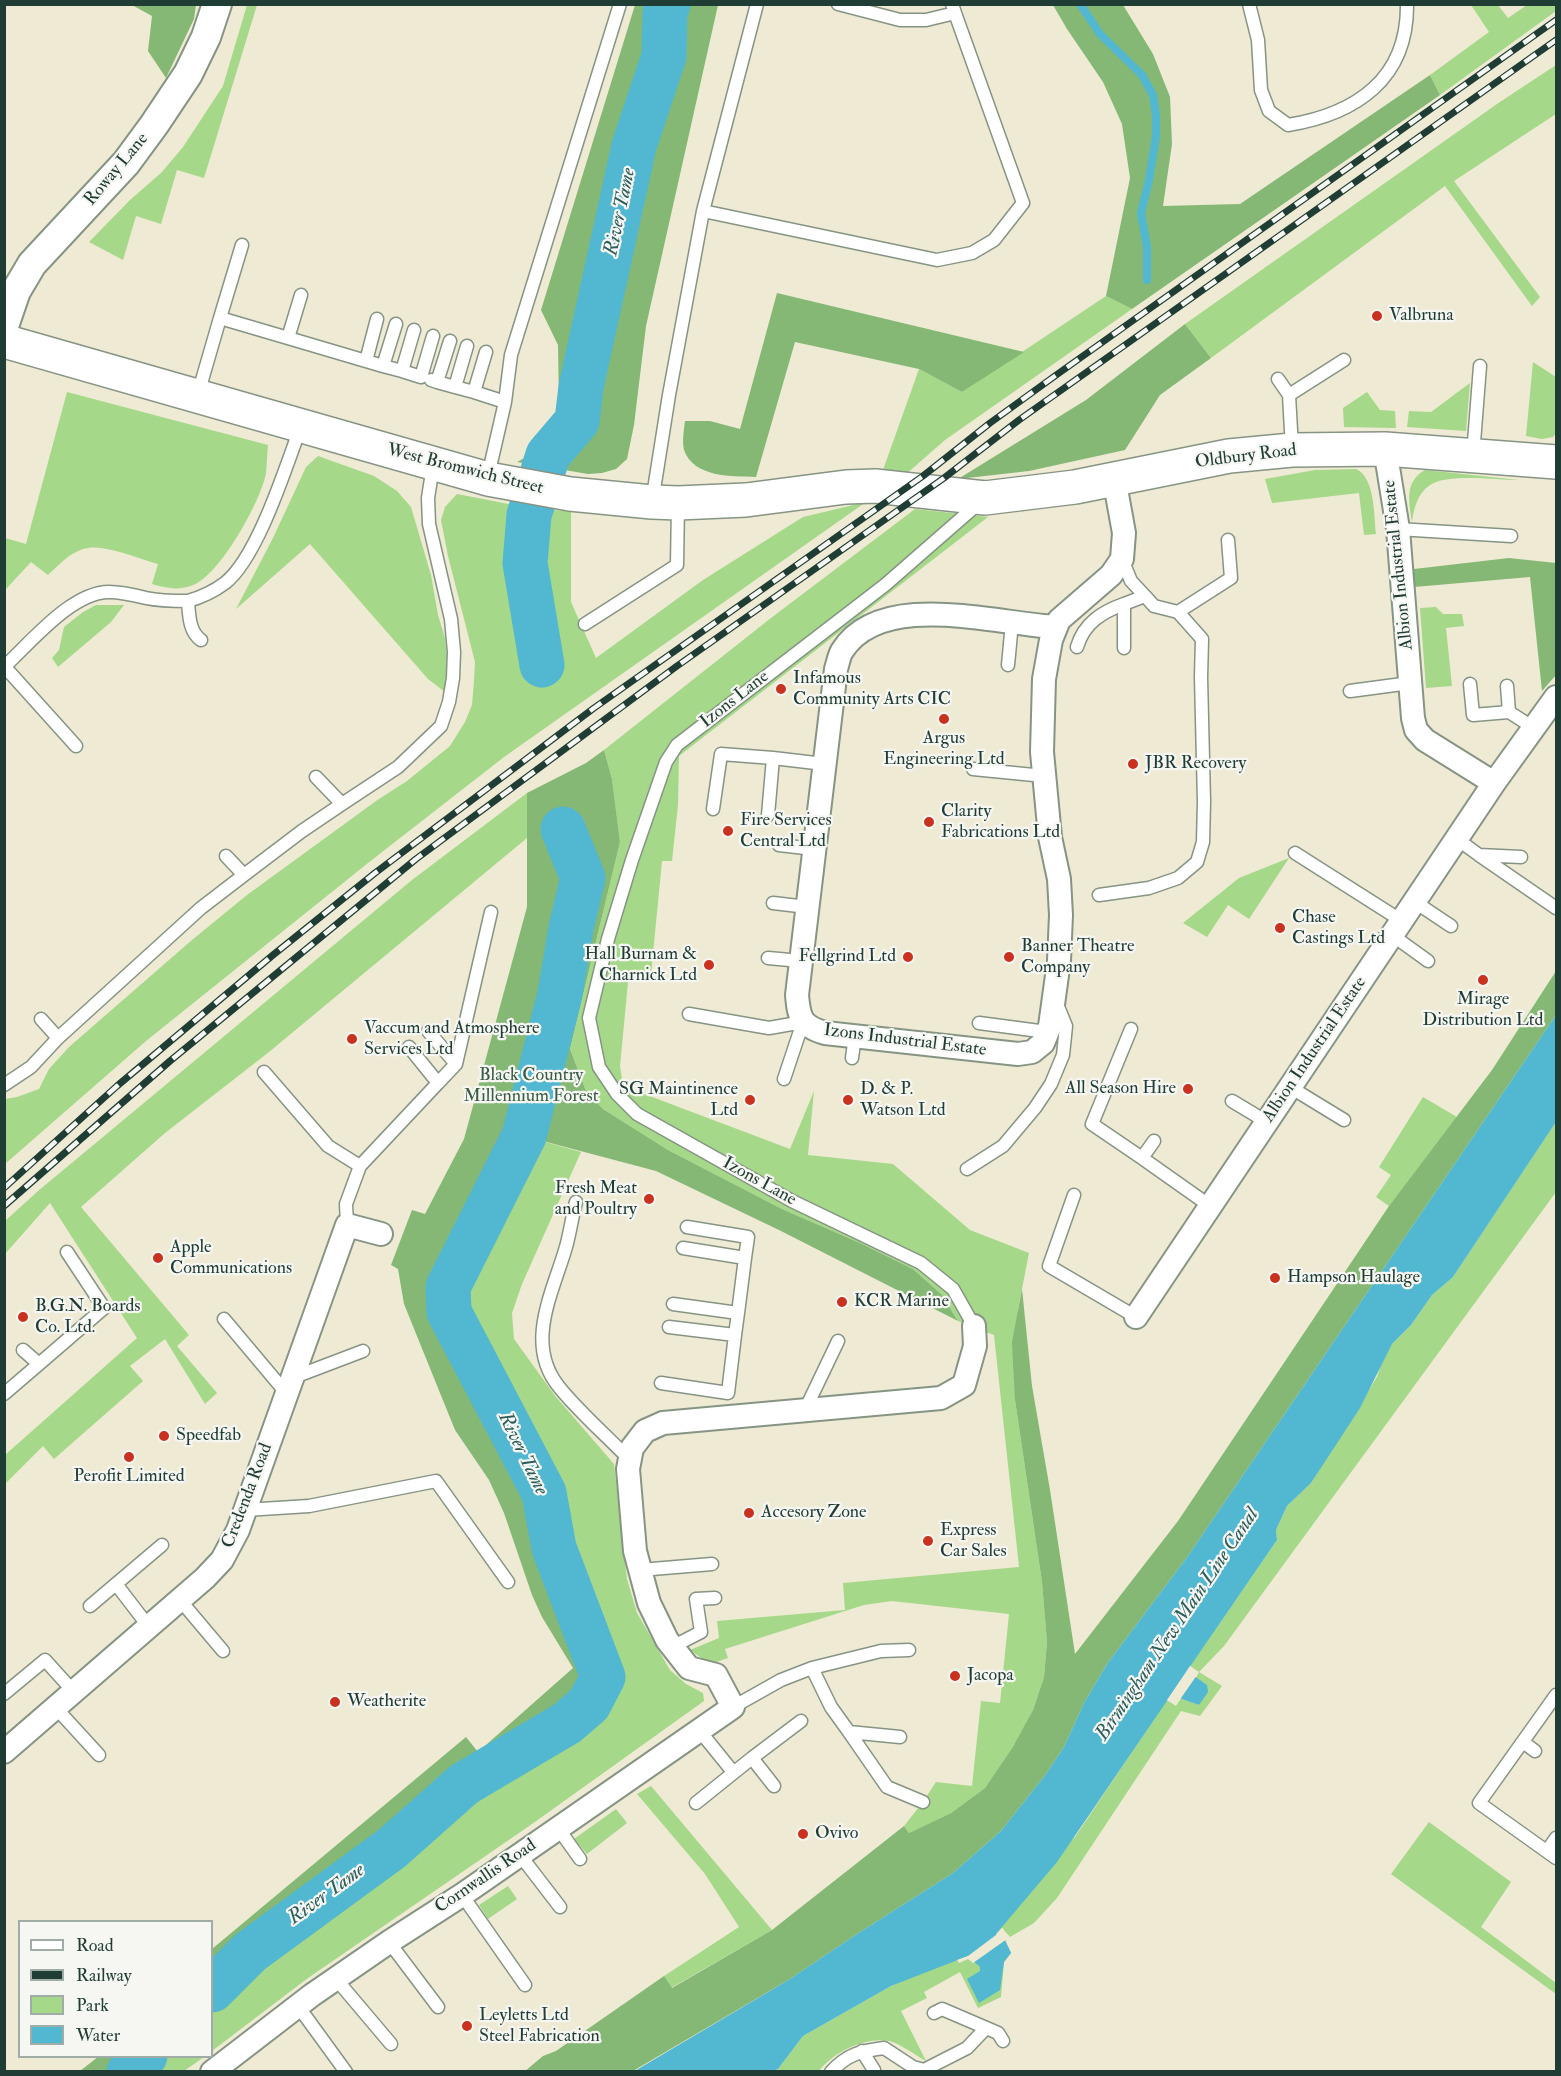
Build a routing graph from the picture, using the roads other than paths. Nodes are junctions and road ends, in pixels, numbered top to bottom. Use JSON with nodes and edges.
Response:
{"nodes":[{"id":1,"x":217,"y":4,"type":"edge"},
{"id":2,"x":620,"y":4,"type":"edge"},
{"id":3,"x":757,"y":4,"type":"edge"},
{"id":4,"x":838,"y":4,"type":"edge"},
{"id":5,"x":1249,"y":4,"type":"edge"},
{"id":6,"x":1407,"y":4,"type":"edge"},
{"id":7,"x":953,"y":9,"type":"edge"},
{"id":8,"x":703,"y":211,"type":"junction"},
{"id":9,"x":242,"y":245,"type":"dead end"},
{"id":10,"x":301,"y":295,"type":"dead end"},
{"id":11,"x":220,"y":318,"type":"junction"},
{"id":12,"x":377,"y":319,"type":"dead end"},
{"id":13,"x":396,"y":324,"type":"dead end"},
{"id":14,"x":4,"y":326,"type":"edge"},
{"id":15,"x":414,"y":330,"type":"dead end"},
{"id":16,"x":434,"y":336,"type":"dead end"},
{"id":17,"x":288,"y":338,"type":"junction"},
{"id":18,"x":4,"y":341,"type":"edge"},
{"id":19,"x":450,"y":341,"type":"dead end"},
{"id":20,"x":467,"y":346,"type":"dead end"},
{"id":21,"x":486,"y":352,"type":"dead end"},
{"id":22,"x":1344,"y":360,"type":"dead end"},
{"id":23,"x":366,"y":361,"type":"junction"},
{"id":24,"x":383,"y":366,"type":"junction"},
{"id":25,"x":1480,"y":366,"type":"dead end"},
{"id":26,"x":402,"y":371,"type":"junction"},
{"id":27,"x":421,"y":377,"type":"junction"},
{"id":28,"x":1278,"y":379,"type":"dead end"},
{"id":29,"x":437,"y":382,"type":"junction"},
{"id":30,"x":455,"y":387,"type":"junction"},
{"id":31,"x":474,"y":392,"type":"junction"},
{"id":32,"x":1289,"y":395,"type":"junction"},
{"id":33,"x":197,"y":396,"type":"junction"},
{"id":34,"x":505,"y":402,"type":"junction"},
{"id":35,"x":301,"y":426,"type":"junction"},
{"id":36,"x":1385,"y":449,"type":"junction"},
{"id":37,"x":1292,"y":450,"type":"junction"},
{"id":38,"x":1473,"y":456,"type":"junction"},
{"id":39,"x":1557,"y":462,"type":"edge"},
{"id":40,"x":433,"y":464,"type":"junction"},
{"id":41,"x":1114,"y":478,"type":"junction"},
{"id":42,"x":488,"y":479,"type":"junction"},
{"id":43,"x":938,"y":493,"type":"joint"},
{"id":44,"x":985,"y":498,"type":"junction"},
{"id":45,"x":665,"y":502,"type":"junction"},
{"id":46,"x":1398,"y":529,"type":"junction"},
{"id":47,"x":1511,"y":536,"type":"dead end"},
{"id":48,"x":1228,"y":540,"type":"dead end"},
{"id":49,"x":1122,"y":559,"type":"junction"},
{"id":50,"x":1145,"y":596,"type":"junction"},
{"id":51,"x":188,"y":601,"type":"junction"},
{"id":52,"x":1124,"y":604,"type":"junction"},
{"id":53,"x":1178,"y":612,"type":"junction"},
{"id":54,"x":1012,"y":623,"type":"junction"},
{"id":55,"x":585,"y":624,"type":"dead end"},
{"id":56,"x":1056,"y":627,"type":"junction"},
{"id":57,"x":201,"y":640,"type":"dead end"},
{"id":58,"x":1077,"y":646,"type":"dead end"},
{"id":59,"x":1124,"y":648,"type":"dead end"},
{"id":60,"x":1008,"y":665,"type":"dead end"},
{"id":61,"x":5,"y":666,"type":"edge"},
{"id":62,"x":1410,"y":684,"type":"junction"},
{"id":63,"x":1470,"y":684,"type":"dead end"},
{"id":64,"x":1507,"y":686,"type":"dead end"},
{"id":65,"x":1350,"y":692,"type":"dead end"},
{"id":66,"x":1557,"y":697,"type":"edge"},
{"id":67,"x":1509,"y":712,"type":"junction"},
{"id":68,"x":1534,"y":728,"type":"junction"},
{"id":69,"x":76,"y":746,"type":"dead end"},
{"id":70,"x":773,"y":758,"type":"junction"},
{"id":71,"x":824,"y":764,"type":"junction"},
{"id":72,"x":973,"y":768,"type":"dead end"},
{"id":73,"x":1044,"y":776,"type":"junction"},
{"id":74,"x":316,"y":777,"type":"dead end"},
{"id":75,"x":1494,"y":783,"type":"junction"},
{"id":76,"x":342,"y":804,"type":"junction"},
{"id":77,"x":713,"y":809,"type":"dead end"},
{"id":78,"x":768,"y":815,"type":"dead end"},
{"id":79,"x":1457,"y":839,"type":"junction"},
{"id":80,"x":779,"y":845,"type":"dead end"},
{"id":81,"x":814,"y":849,"type":"junction"},
{"id":82,"x":1295,"y":853,"type":"dead end"},
{"id":83,"x":1479,"y":855,"type":"junction"},
{"id":84,"x":226,"y":856,"type":"dead end"},
{"id":85,"x":1521,"y":857,"type":"dead end"},
{"id":86,"x":244,"y":875,"type":"junction"},
{"id":87,"x":1100,"y":895,"type":"dead end"},
{"id":88,"x":1415,"y":902,"type":"junction"},
{"id":89,"x":773,"y":903,"type":"dead end"},
{"id":90,"x":807,"y":907,"type":"junction"},
{"id":91,"x":1557,"y":908,"type":"edge"},
{"id":92,"x":491,"y":912,"type":"dead end"},
{"id":93,"x":1451,"y":926,"type":"dead end"},
{"id":94,"x":1397,"y":928,"type":"junction"},
{"id":95,"x":768,"y":958,"type":"dead end"},
{"id":96,"x":801,"y":961,"type":"junction"},
{"id":97,"x":1428,"y":961,"type":"dead end"},
{"id":98,"x":1054,"y":996,"type":"junction"},
{"id":99,"x":689,"y":1014,"type":"dead end"},
{"id":100,"x":41,"y":1019,"type":"dead end"},
{"id":101,"x":803,"y":1022,"type":"junction"},
{"id":102,"x":979,"y":1023,"type":"dead end"},
{"id":103,"x":1131,"y":1029,"type":"dead end"},
{"id":104,"x":428,"y":1031,"type":"dead end"},
{"id":105,"x":1047,"y":1032,"type":"junction"},
{"id":106,"x":58,"y":1038,"type":"junction"},
{"id":107,"x":409,"y":1047,"type":"dead end"},
{"id":108,"x":456,"y":1064,"type":"junction"},
{"id":109,"x":264,"y":1072,"type":"dead end"},
{"id":110,"x":784,"y":1079,"type":"dead end"},
{"id":111,"x":438,"y":1083,"type":"junction"},
{"id":112,"x":4,"y":1085,"type":"edge"},
{"id":113,"x":1290,"y":1087,"type":"junction"},
{"id":114,"x":1232,"y":1101,"type":"dead end"},
{"id":115,"x":1344,"y":1120,"type":"dead end"},
{"id":116,"x":1267,"y":1122,"type":"junction"},
{"id":117,"x":1154,"y":1141,"type":"dead end"},
{"id":118,"x":1142,"y":1158,"type":"junction"},
{"id":119,"x":360,"y":1166,"type":"junction"},
{"id":120,"x":967,"y":1168,"type":"dead end"},
{"id":121,"x":1074,"y":1195,"type":"dead end"},
{"id":122,"x":576,"y":1202,"type":"dead end"},
{"id":123,"x":1210,"y":1206,"type":"junction"},
{"id":124,"x":347,"y":1225,"type":"junction"},
{"id":125,"x":687,"y":1227,"type":"dead end"},
{"id":126,"x":381,"y":1234,"type":"dead end"},
{"id":127,"x":683,"y":1248,"type":"dead end"},
{"id":128,"x":67,"y":1252,"type":"dead end"},
{"id":129,"x":745,"y":1258,"type":"junction"},
{"id":130,"x":673,"y":1304,"type":"dead end"},
{"id":131,"x":738,"y":1313,"type":"junction"},
{"id":132,"x":1136,"y":1317,"type":"joint"},
{"id":133,"x":224,"y":1319,"type":"dead end"},
{"id":134,"x":669,"y":1326,"type":"dead end"},
{"id":135,"x":974,"y":1326,"type":"joint"},
{"id":136,"x":735,"y":1335,"type":"junction"},
{"id":137,"x":838,"y":1341,"type":"dead end"},
{"id":138,"x":23,"y":1350,"type":"dead end"},
{"id":139,"x":363,"y":1351,"type":"dead end"},
{"id":140,"x":39,"y":1364,"type":"junction"},
{"id":141,"x":661,"y":1383,"type":"dead end"},
{"id":142,"x":289,"y":1386,"type":"junction"},
{"id":143,"x":728,"y":1393,"type":"junction"},
{"id":144,"x":4,"y":1394,"type":"edge"},
{"id":145,"x":805,"y":1410,"type":"junction"},
{"id":146,"x":725,"y":1418,"type":"junction"},
{"id":147,"x":630,"y":1460,"type":"junction"},
{"id":148,"x":245,"y":1510,"type":"junction"},
{"id":149,"x":162,"y":1545,"type":"dead end"},
{"id":150,"x":712,"y":1564,"type":"dead end"},
{"id":151,"x":640,"y":1570,"type":"junction"},
{"id":152,"x":508,"y":1582,"type":"dead end"},
{"id":153,"x":116,"y":1584,"type":"junction"},
{"id":154,"x":715,"y":1598,"type":"dead end"},
{"id":155,"x":180,"y":1600,"type":"junction"},
{"id":156,"x":90,"y":1606,"type":"dead end"},
{"id":157,"x":149,"y":1627,"type":"junction"},
{"id":158,"x":672,"y":1647,"type":"junction"},
{"id":159,"x":909,"y":1650,"type":"dead end"},
{"id":160,"x":223,"y":1651,"type":"dead end"},
{"id":161,"x":812,"y":1668,"type":"junction"},
{"id":162,"x":74,"y":1692,"type":"junction"},
{"id":163,"x":4,"y":1694,"type":"edge"},
{"id":164,"x":1557,"y":1695,"type":"edge"},
{"id":165,"x":733,"y":1707,"type":"junction"},
{"id":166,"x":56,"y":1708,"type":"junction"},
{"id":167,"x":801,"y":1721,"type":"dead end"},
{"id":168,"x":699,"y":1730,"type":"junction"},
{"id":169,"x":849,"y":1732,"type":"junction"},
{"id":170,"x":900,"y":1737,"type":"dead end"},
{"id":171,"x":1523,"y":1742,"type":"junction"},
{"id":172,"x":1535,"y":1751,"type":"dead end"},
{"id":173,"x":4,"y":1752,"type":"edge"},
{"id":174,"x":99,"y":1755,"type":"dead end"},
{"id":175,"x":752,"y":1758,"type":"junction"},
{"id":176,"x":733,"y":1772,"type":"junction"},
{"id":177,"x":774,"y":1786,"type":"dead end"},
{"id":178,"x":923,"y":1802,"type":"dead end"},
{"id":179,"x":696,"y":1803,"type":"dead end"},
{"id":180,"x":558,"y":1828,"type":"junction"},
{"id":181,"x":1557,"y":1838,"type":"edge"},
{"id":182,"x":520,"y":1855,"type":"junction"},
{"id":183,"x":1552,"y":1855,"type":"edge"},
{"id":184,"x":580,"y":1859,"type":"dead end"},
{"id":185,"x":462,"y":1895,"type":"junction"},
{"id":186,"x":560,"y":1907,"type":"dead end"},
{"id":187,"x":389,"y":1942,"type":"junction"},
{"id":188,"x":336,"y":1979,"type":"junction"},
{"id":189,"x":525,"y":1985,"type":"dead end"},
{"id":190,"x":297,"y":2006,"type":"junction"},
{"id":191,"x":438,"y":2007,"type":"dead end"},
{"id":192,"x":934,"y":2013,"type":"dead end"},
{"id":193,"x":986,"y":2028,"type":"junction"},
{"id":194,"x":1003,"y":2041,"type":"dead end"},
{"id":195,"x":391,"y":2044,"type":"dead end"},
{"id":196,"x":862,"y":2051,"type":"junction"},
{"id":197,"x":874,"y":2070,"type":"edge"},
{"id":198,"x":212,"y":2072,"type":"edge"},
{"id":199,"x":346,"y":2072,"type":"edge"},
{"id":200,"x":831,"y":2072,"type":"edge"}],
"edges":[{"from":1,"to":14,"type":"street","name":"Roway Lane"},
{"from":2,"to":34,"type":"lane"},
{"from":3,"to":8,"type":"lane"},
{"from":4,"to":7,"type":"lane"},
{"from":5,"to":6,"type":"lane"},
{"from":7,"to":8,"type":"lane"},
{"from":8,"to":45,"type":"lane"},
{"from":9,"to":11,"type":"lane"},
{"from":10,"to":17,"type":"lane"},
{"from":11,"to":17,"type":"lane"},
{"from":11,"to":33,"type":"lane"},
{"from":12,"to":23,"type":"lane"},
{"from":13,"to":24,"type":"lane"},
{"from":15,"to":26,"type":"lane"},
{"from":16,"to":27,"type":"lane"},
{"from":17,"to":23,"type":"lane"},
{"from":18,"to":33,"type":"main road","name":"West Bromwich Street"},
{"from":19,"to":29,"type":"lane"},
{"from":20,"to":30,"type":"lane"},
{"from":21,"to":31,"type":"lane"},
{"from":22,"to":32,"type":"lane"},
{"from":23,"to":24,"type":"lane"},
{"from":24,"to":26,"type":"lane"},
{"from":25,"to":38,"type":"lane"},
{"from":26,"to":27,"type":"lane"},
{"from":27,"to":29,"type":"lane"},
{"from":28,"to":32,"type":"lane"},
{"from":29,"to":30,"type":"lane"},
{"from":30,"to":31,"type":"lane"},
{"from":31,"to":34,"type":"lane"},
{"from":32,"to":37,"type":"lane"},
{"from":33,"to":35,"type":"main road","name":"West Bromwich Street"},
{"from":34,"to":42,"type":"lane"},
{"from":35,"to":40,"type":"main road","name":"West Bromwich Street"},
{"from":35,"to":51,"type":"lane"},
{"from":36,"to":37,"type":"main road","name":"Oldbury Road"},
{"from":36,"to":38,"type":"main road","name":"Oldbury Road"},
{"from":36,"to":46,"type":"street","name":"Albion Industrial Estate"},
{"from":37,"to":41,"type":"main road","name":"Oldbury Road"},
{"from":38,"to":39,"type":"main road","name":"Oldbury Road"},
{"from":40,"to":42,"type":"main road","name":"West Bromwich Street"},
{"from":40,"to":76,"type":"lane"},
{"from":41,"to":44,"type":"main road","name":"Oldbury Road"},
{"from":41,"to":49,"type":"street"},
{"from":42,"to":45,"type":"main road","name":"West Bromwich Street"},
{"from":43,"to":44,"type":"main road","name":"Oldbury Road"},
{"from":43,"to":45,"type":"main road","name":"West Bromwich Street"},
{"from":44,"to":135,"type":"lane","name":"Izons Lane"},
{"from":45,"to":55,"type":"lane"},
{"from":46,"to":47,"type":"lane"},
{"from":46,"to":62,"type":"street","name":"Albion Industrial Estate"},
{"from":48,"to":53,"type":"lane"},
{"from":49,"to":50,"type":"lane"},
{"from":49,"to":56,"type":"street"},
{"from":50,"to":52,"type":"lane"},
{"from":50,"to":53,"type":"lane"},
{"from":51,"to":57,"type":"lane"},
{"from":51,"to":61,"type":"lane"},
{"from":52,"to":58,"type":"lane"},
{"from":52,"to":59,"type":"lane"},
{"from":53,"to":87,"type":"lane"},
{"from":54,"to":56,"type":"street","name":"Izons Industrial Estate"},
{"from":54,"to":60,"type":"lane"},
{"from":54,"to":71,"type":"street","name":"Izons Industrial Estate"},
{"from":56,"to":73,"type":"street"},
{"from":61,"to":69,"type":"lane"},
{"from":62,"to":65,"type":"lane"},
{"from":62,"to":75,"type":"street","name":"Albion Industrial Estate"},
{"from":63,"to":67,"type":"lane"},
{"from":64,"to":67,"type":"lane"},
{"from":66,"to":68,"type":"street","name":"Albion Industrial Estate"},
{"from":67,"to":68,"type":"lane"},
{"from":68,"to":75,"type":"street","name":"Albion Industrial Estate"},
{"from":70,"to":71,"type":"lane"},
{"from":70,"to":77,"type":"lane"},
{"from":70,"to":78,"type":"lane"},
{"from":71,"to":81,"type":"street","name":"Izons Industrial Estate"},
{"from":72,"to":73,"type":"lane"},
{"from":73,"to":98,"type":"street"},
{"from":74,"to":76,"type":"lane"},
{"from":75,"to":79,"type":"street","name":"Albion Industrial Estate"},
{"from":76,"to":86,"type":"lane"},
{"from":79,"to":83,"type":"lane"},
{"from":79,"to":88,"type":"street","name":"Albion Industrial Estate"},
{"from":80,"to":81,"type":"lane"},
{"from":81,"to":90,"type":"street","name":"Izons Industrial Estate"},
{"from":82,"to":94,"type":"lane"},
{"from":83,"to":85,"type":"lane"},
{"from":83,"to":91,"type":"lane"},
{"from":84,"to":86,"type":"lane"},
{"from":86,"to":106,"type":"lane"},
{"from":88,"to":93,"type":"lane"},
{"from":88,"to":94,"type":"street","name":"Albion Industrial Estate"},
{"from":89,"to":90,"type":"lane"},
{"from":90,"to":96,"type":"street","name":"Izons Industrial Estate"},
{"from":92,"to":108,"type":"lane"},
{"from":94,"to":97,"type":"lane"},
{"from":94,"to":113,"type":"street","name":"Albion Industrial Estate"},
{"from":95,"to":96,"type":"lane"},
{"from":96,"to":101,"type":"street","name":"Izons Industrial Estate"},
{"from":98,"to":105,"type":"street"},
{"from":98,"to":120,"type":"lane"},
{"from":99,"to":101,"type":"lane"},
{"from":100,"to":106,"type":"lane"},
{"from":101,"to":105,"type":"street","name":"Izons Industrial Estate"},
{"from":101,"to":110,"type":"lane"},
{"from":102,"to":105,"type":"lane"},
{"from":103,"to":118,"type":"lane"},
{"from":104,"to":108,"type":"lane"},
{"from":106,"to":112,"type":"lane"},
{"from":107,"to":111,"type":"lane"},
{"from":108,"to":111,"type":"lane"},
{"from":109,"to":119,"type":"lane"},
{"from":111,"to":119,"type":"lane"},
{"from":113,"to":115,"type":"lane"},
{"from":113,"to":116,"type":"street","name":"Albion Industrial Estate"},
{"from":114,"to":116,"type":"lane"},
{"from":116,"to":123,"type":"street","name":"Albion Industrial Estate"},
{"from":117,"to":118,"type":"lane"},
{"from":118,"to":123,"type":"lane"},
{"from":119,"to":124,"type":"lane"},
{"from":121,"to":132,"type":"lane"},
{"from":122,"to":147,"type":"lane"},
{"from":123,"to":132,"type":"street","name":"Albion Industrial Estate"},
{"from":124,"to":126,"type":"street"},
{"from":124,"to":142,"type":"street","name":"Credenda Road"},
{"from":125,"to":129,"type":"lane"},
{"from":127,"to":129,"type":"lane"},
{"from":128,"to":140,"type":"lane"},
{"from":129,"to":131,"type":"lane"},
{"from":130,"to":131,"type":"lane"},
{"from":131,"to":136,"type":"lane"},
{"from":133,"to":142,"type":"lane"},
{"from":134,"to":136,"type":"lane"},
{"from":135,"to":145,"type":"street","name":"Izons Lane"},
{"from":136,"to":143,"type":"lane"},
{"from":137,"to":145,"type":"lane"},
{"from":138,"to":140,"type":"lane"},
{"from":139,"to":142,"type":"lane"},
{"from":140,"to":144,"type":"lane"},
{"from":141,"to":143,"type":"lane"},
{"from":142,"to":148,"type":"street","name":"Credenda Road"},
{"from":143,"to":146,"type":"lane"},
{"from":145,"to":146,"type":"street","name":"Izons Lane"},
{"from":146,"to":147,"type":"street","name":"Izons Lane"},
{"from":147,"to":151,"type":"street","name":"Izons Lane"},
{"from":148,"to":152,"type":"lane"},
{"from":148,"to":155,"type":"street","name":"Credenda Road"},
{"from":149,"to":153,"type":"lane"},
{"from":150,"to":151,"type":"lane"},
{"from":151,"to":158,"type":"street","name":"Izons Lane"},
{"from":153,"to":156,"type":"lane"},
{"from":153,"to":157,"type":"lane"},
{"from":154,"to":158,"type":"lane"},
{"from":155,"to":157,"type":"street","name":"Credenda Road"},
{"from":155,"to":160,"type":"lane"},
{"from":157,"to":162,"type":"street","name":"Credenda Road"},
{"from":158,"to":165,"type":"street","name":"Izons Lane"},
{"from":159,"to":161,"type":"lane"},
{"from":161,"to":165,"type":"lane"},
{"from":161,"to":169,"type":"lane"},
{"from":162,"to":163,"type":"lane"},
{"from":162,"to":166,"type":"street","name":"Credenda Road"},
{"from":164,"to":171,"type":"lane"},
{"from":165,"to":168,"type":"street","name":"Cornwallis Road"},
{"from":166,"to":173,"type":"street","name":"Credenda Road"},
{"from":166,"to":174,"type":"lane"},
{"from":167,"to":175,"type":"lane"},
{"from":168,"to":176,"type":"lane"},
{"from":168,"to":180,"type":"street","name":"Cornwallis Road"},
{"from":169,"to":170,"type":"lane"},
{"from":169,"to":178,"type":"lane"},
{"from":171,"to":172,"type":"lane"},
{"from":171,"to":183,"type":"lane"},
{"from":175,"to":176,"type":"lane"},
{"from":175,"to":177,"type":"lane"},
{"from":176,"to":179,"type":"lane"},
{"from":180,"to":182,"type":"street","name":"Cornwallis Road"},
{"from":180,"to":184,"type":"lane"},
{"from":181,"to":183,"type":"lane"},
{"from":182,"to":185,"type":"street","name":"Cornwallis Road"},
{"from":182,"to":186,"type":"lane"},
{"from":185,"to":187,"type":"street","name":"Cornwallis Road"},
{"from":185,"to":189,"type":"lane"},
{"from":187,"to":188,"type":"street","name":"Cornwallis Road"},
{"from":187,"to":191,"type":"lane"},
{"from":188,"to":190,"type":"street","name":"Cornwallis Road"},
{"from":188,"to":195,"type":"lane"},
{"from":190,"to":198,"type":"street","name":"Cornwallis Road"},
{"from":190,"to":199,"type":"lane"},
{"from":192,"to":193,"type":"lane"},
{"from":193,"to":194,"type":"lane"},
{"from":193,"to":196,"type":"lane"},
{"from":196,"to":197,"type":"lane"},
{"from":196,"to":200,"type":"lane"}]}
